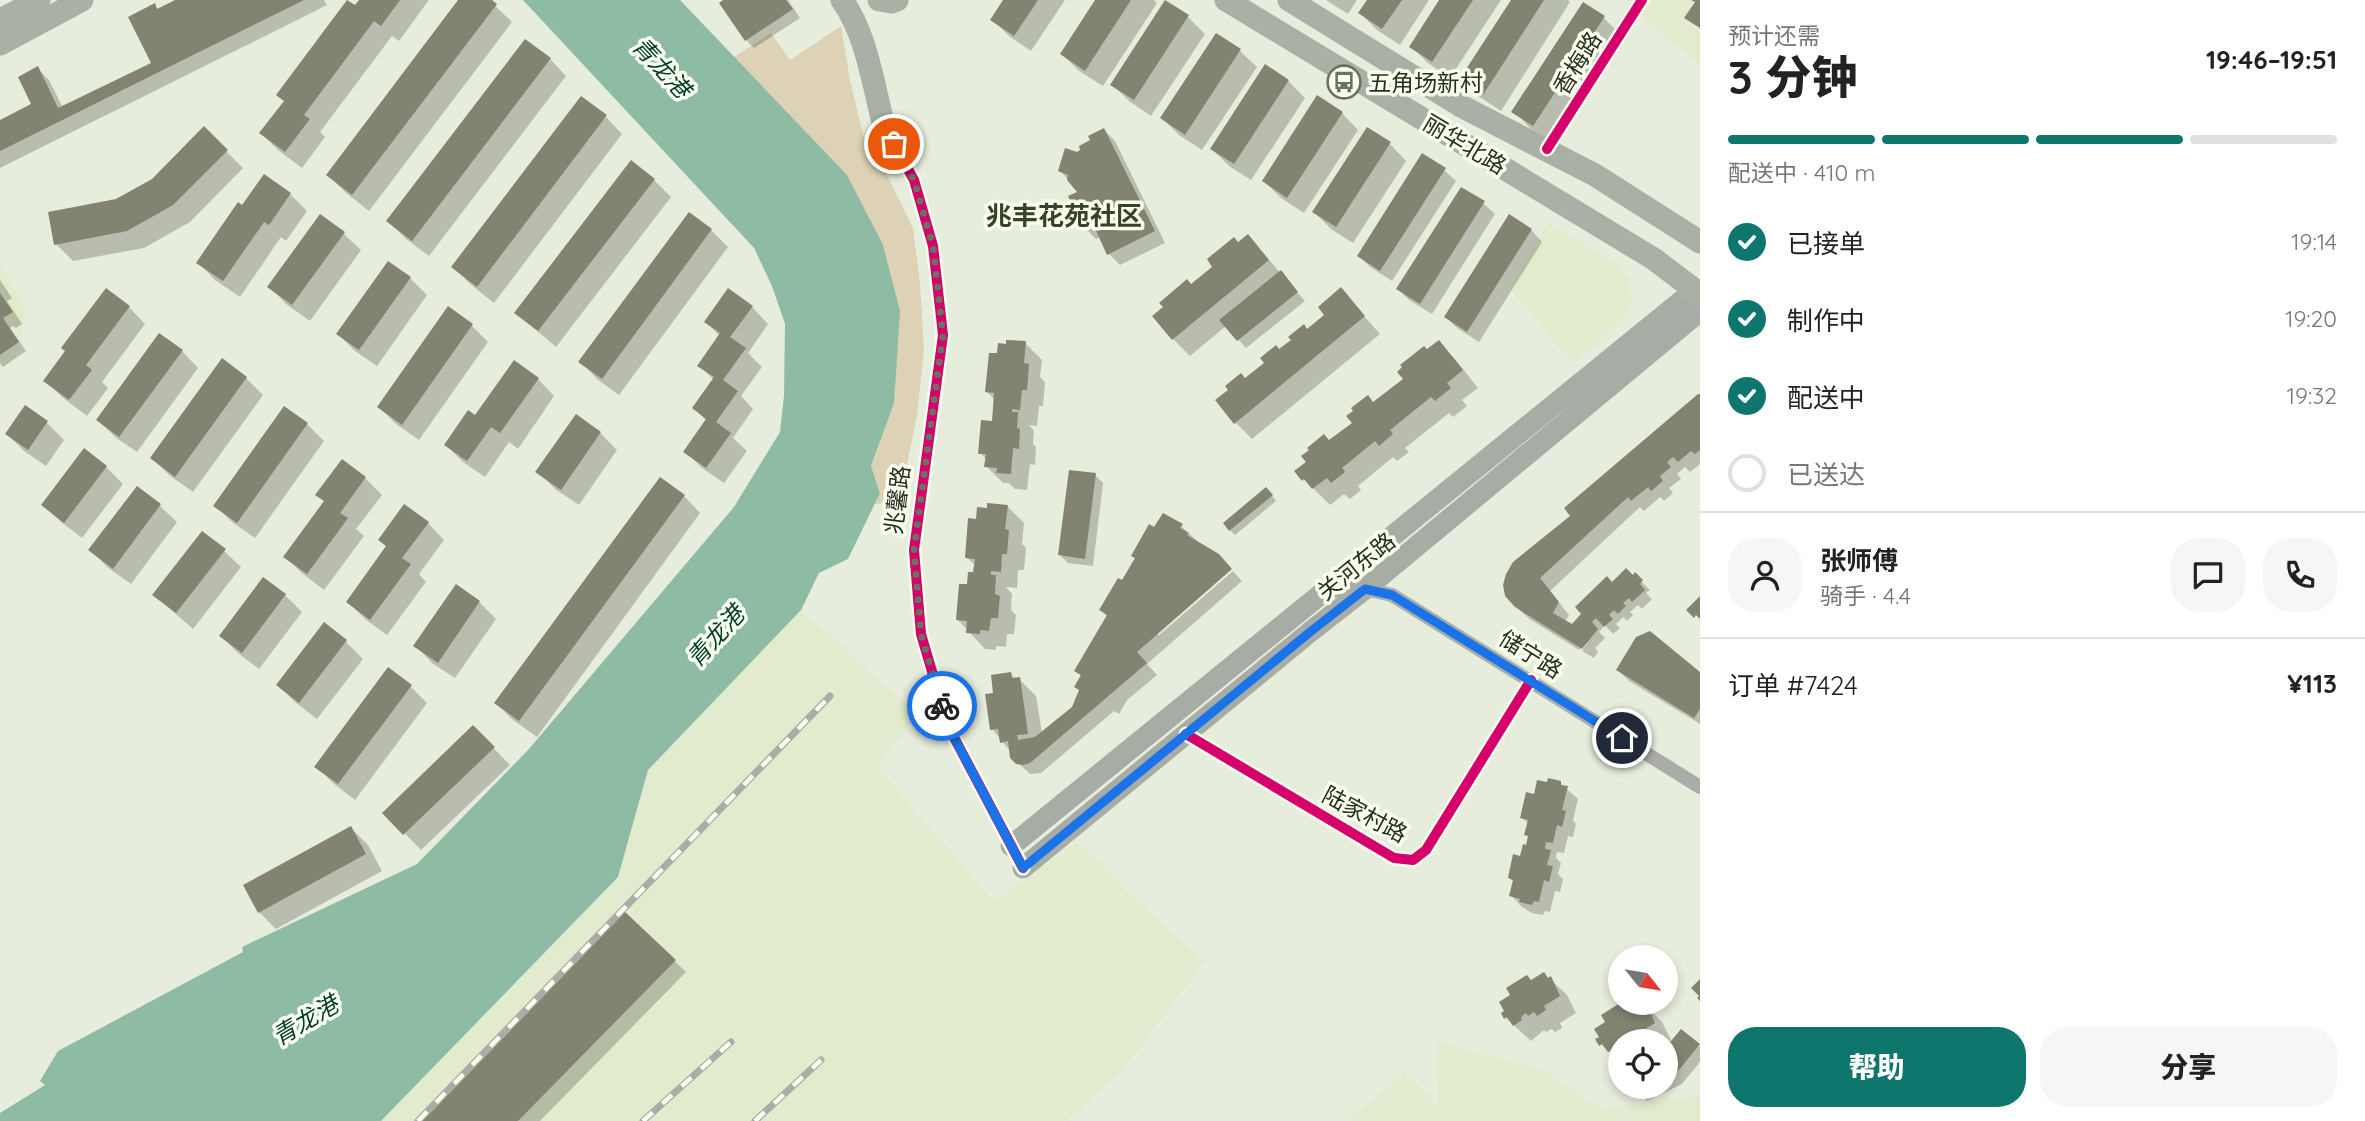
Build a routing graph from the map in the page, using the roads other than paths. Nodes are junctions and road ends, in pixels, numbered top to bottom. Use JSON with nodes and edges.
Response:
{"nodes":[{"id":1,"x":39,"y":0,"type":"edge"},
{"id":2,"x":82,"y":0,"type":"edge"},
{"id":3,"x":842,"y":0,"type":"edge"},
{"id":4,"x":879,"y":0,"type":"edge"},
{"id":5,"x":897,"y":0,"type":"edge"},
{"id":6,"x":1226,"y":0,"type":"edge"},
{"id":7,"x":1289,"y":0,"type":"edge"},
{"id":8,"x":1635,"y":2,"type":"edge"},
{"id":9,"x":0,"y":20,"type":"edge"},
{"id":10,"x":0,"y":44,"type":"edge"},
{"id":11,"x":884,"y":127,"type":"joint"},
{"id":12,"x":1547,"y":149,"type":"junction"},
{"id":13,"x":1700,"y":242,"type":"edge"},
{"id":14,"x":1699,"y":295,"type":"edge"},
{"id":15,"x":1365,"y":589,"type":"junction"},
{"id":16,"x":1327,"y":591,"type":"junction"},
{"id":17,"x":1531,"y":680,"type":"junction"},
{"id":18,"x":1186,"y":734,"type":"junction"},
{"id":19,"x":1700,"y":787,"type":"edge"},
{"id":20,"x":1012,"y":846,"type":"junction"},
{"id":21,"x":1023,"y":868,"type":"joint"}],
"edges":[{"from":1,"to":9,"type":"main road"},
{"from":2,"to":10,"type":"main road"},
{"from":3,"to":11,"type":"main road"},
{"from":4,"to":5,"type":"main road"},
{"from":6,"to":14,"type":"main road","name":"丽华北路"},
{"from":7,"to":12,"type":"main road","name":"丽华北路"},
{"from":8,"to":12,"type":"street","name":"香梅路"},
{"from":11,"to":20,"type":"street","name":"兆馨路"},
{"from":12,"to":13,"type":"main road","name":"丽华北路"},
{"from":14,"to":15,"type":"main road","name":"关河东路"},
{"from":14,"to":16,"type":"main road","name":"关河东路"},
{"from":15,"to":16,"type":"street","name":"储宁路"},
{"from":15,"to":17,"type":"street","name":"储宁路"},
{"from":15,"to":18,"type":"main road","name":"关河东路"},
{"from":16,"to":20,"type":"main road","name":"关河东路"},
{"from":17,"to":18,"type":"street","name":"陆家村路"},
{"from":17,"to":19,"type":"street","name":"储宁路"},
{"from":18,"to":21,"type":"main road","name":"关河东路"},
{"from":20,"to":21,"type":"street","name":"兆馨路"}]}
